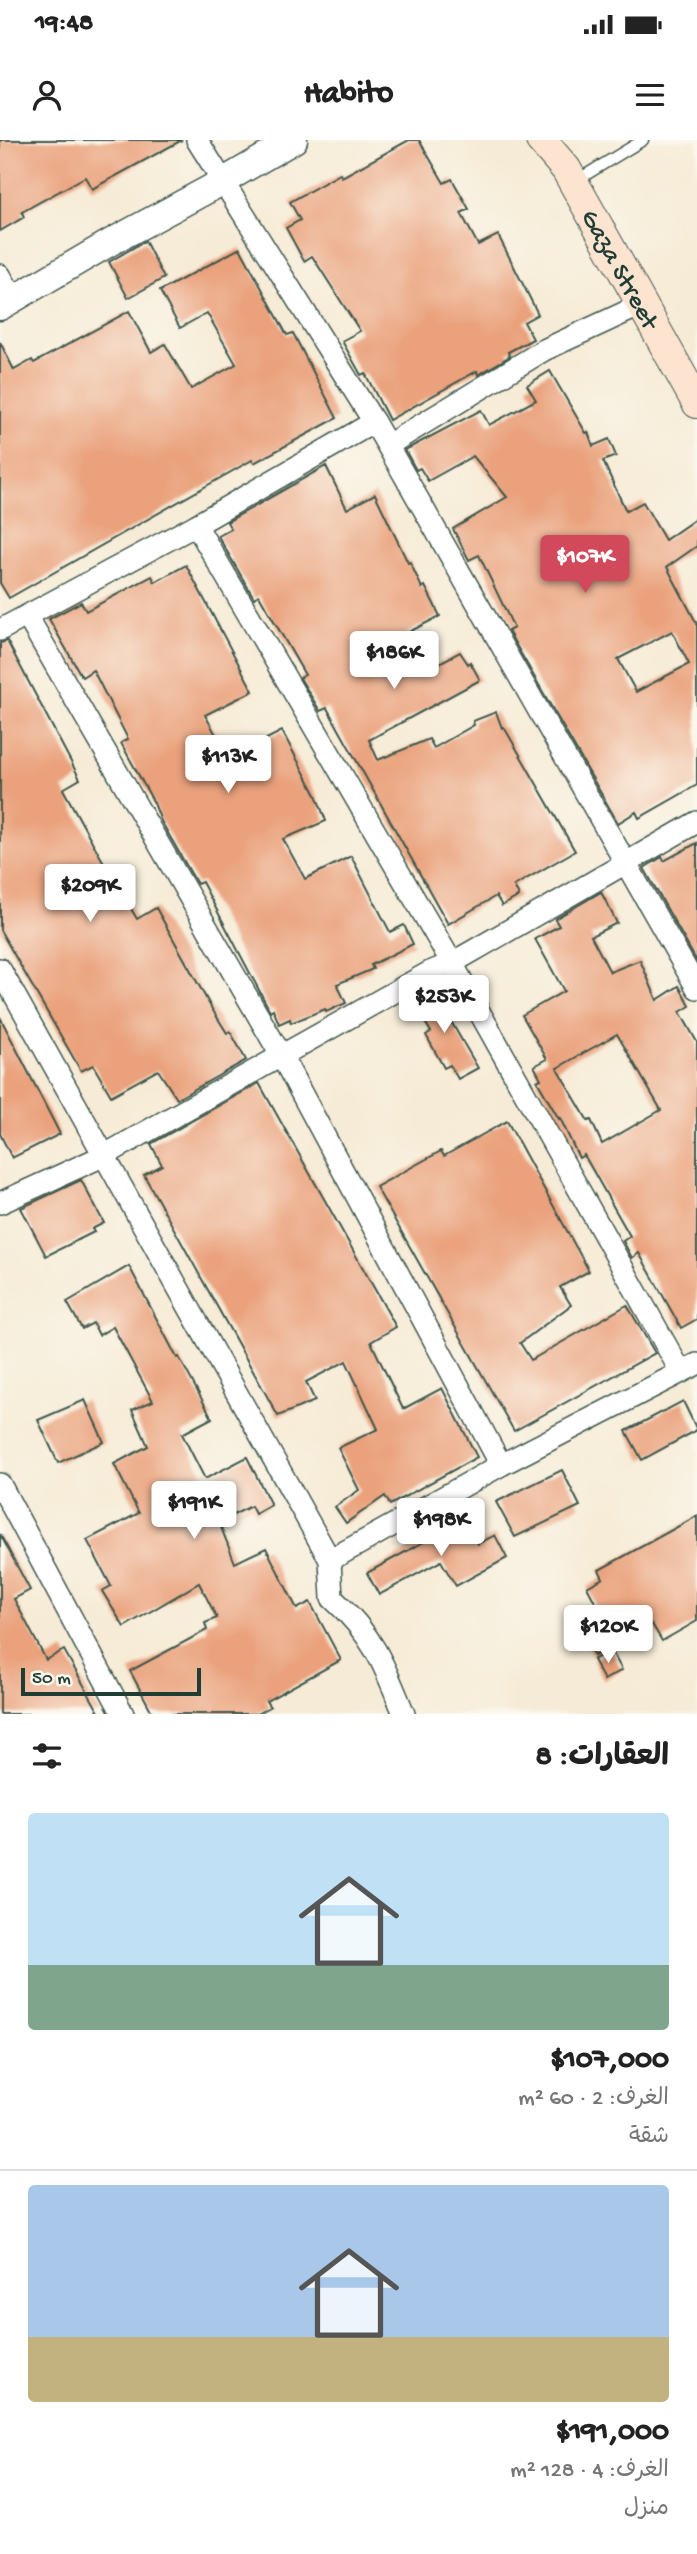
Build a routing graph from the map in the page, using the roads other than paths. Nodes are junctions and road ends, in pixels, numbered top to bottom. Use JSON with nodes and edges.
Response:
{"nodes":[{"id":1,"x":197,"y":140,"type":"edge"},
{"id":2,"x":294,"y":140,"type":"edge"},
{"id":3,"x":643,"y":140,"type":"edge"},
{"id":4,"x":560,"y":152,"type":"edge"},
{"id":5,"x":222,"y":182,"type":"junction"},
{"id":6,"x":0,"y":275,"type":"edge"},
{"id":7,"x":7,"y":303,"type":"edge"},
{"id":8,"x":641,"y":305,"type":"junction"},
{"id":9,"x":697,"y":403,"type":"edge"},
{"id":10,"x":374,"y":422,"type":"junction"},
{"id":11,"x":388,"y":445,"type":"junction"},
{"id":12,"x":197,"y":525,"type":"junction"},
{"id":13,"x":27,"y":616,"type":"junction"},
{"id":14,"x":0,"y":631,"type":"edge"},
{"id":15,"x":697,"y":822,"type":"edge"},
{"id":16,"x":626,"y":863,"type":"junction"},
{"id":17,"x":452,"y":963,"type":"junction"},
{"id":18,"x":0,"y":969,"type":"edge"},
{"id":19,"x":697,"y":988,"type":"edge"},
{"id":20,"x":282,"y":1057,"type":"junction"},
{"id":21,"x":105,"y":1155,"type":"junction"},
{"id":22,"x":0,"y":1203,"type":"edge"},
{"id":23,"x":689,"y":1368,"type":"edge"},
{"id":24,"x":500,"y":1465,"type":"junction"},
{"id":25,"x":0,"y":1484,"type":"edge"},
{"id":26,"x":331,"y":1560,"type":"junction"},
{"id":27,"x":123,"y":1714,"type":"edge"},
{"id":28,"x":404,"y":1714,"type":"edge"}],
"edges":[{"from":1,"to":5,"type":"street"},
{"from":2,"to":5,"type":"street"},
{"from":3,"to":4,"type":"lane"},
{"from":4,"to":8,"type":"main road","name":"Gaza Street"},
{"from":5,"to":7,"type":"street"},
{"from":5,"to":10,"type":"street"},
{"from":6,"to":7,"type":"street"},
{"from":8,"to":9,"type":"main road","name":"Gaza Street"},
{"from":8,"to":11,"type":"street"},
{"from":10,"to":11,"type":"street"},
{"from":10,"to":12,"type":"street"},
{"from":11,"to":16,"type":"street"},
{"from":12,"to":13,"type":"street"},
{"from":12,"to":17,"type":"street"},
{"from":13,"to":14,"type":"street"},
{"from":13,"to":20,"type":"street"},
{"from":15,"to":16,"type":"street"},
{"from":16,"to":17,"type":"street"},
{"from":16,"to":19,"type":"street"},
{"from":17,"to":20,"type":"street"},
{"from":17,"to":23,"type":"street"},
{"from":18,"to":21,"type":"street"},
{"from":20,"to":21,"type":"street"},
{"from":20,"to":24,"type":"street"},
{"from":21,"to":22,"type":"street"},
{"from":21,"to":26,"type":"street"},
{"from":23,"to":24,"type":"street"},
{"from":24,"to":26,"type":"street"},
{"from":25,"to":27,"type":"street"},
{"from":26,"to":28,"type":"street"}]}
